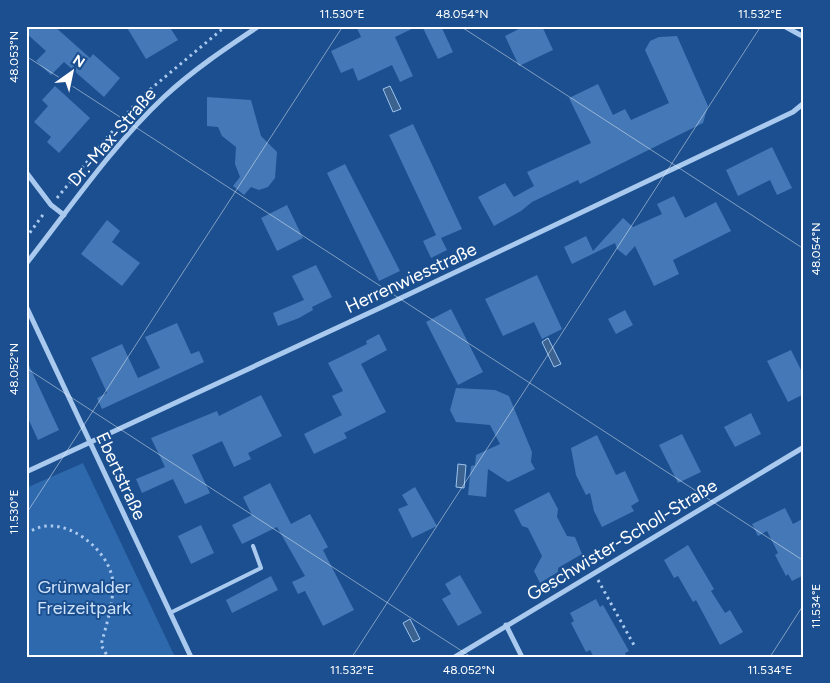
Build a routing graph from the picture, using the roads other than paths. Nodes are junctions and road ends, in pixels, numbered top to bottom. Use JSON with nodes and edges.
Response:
{"nodes":[{"id":1,"x":259,"y":26,"type":"edge"},
{"id":2,"x":784,"y":26,"type":"edge"},
{"id":3,"x":804,"y":37,"type":"edge"},
{"id":4,"x":804,"y":104,"type":"edge"},
{"id":5,"x":26,"y":172,"type":"edge"},
{"id":6,"x":64,"y":215,"type":"junction"},
{"id":7,"x":26,"y":264,"type":"edge"},
{"id":8,"x":26,"y":306,"type":"edge"},
{"id":9,"x":90,"y":444,"type":"junction"},
{"id":10,"x":804,"y":447,"type":"edge"},
{"id":11,"x":26,"y":472,"type":"edge"},
{"id":12,"x":254,"y":546,"type":"dead end"},
{"id":13,"x":170,"y":613,"type":"junction"},
{"id":14,"x":506,"y":626,"type":"junction"},
{"id":15,"x":191,"y":657,"type":"edge"},
{"id":16,"x":455,"y":657,"type":"edge"},
{"id":17,"x":522,"y":657,"type":"edge"}],
"edges":[{"from":1,"to":6,"type":"street","name":"Dr.-Max-Straße"},
{"from":2,"to":3,"type":"street"},
{"from":4,"to":9,"type":"street","name":"Herrenwiesstraße"},
{"from":5,"to":6,"type":"street"},
{"from":6,"to":7,"type":"street","name":"Dr.-Max-Straße"},
{"from":8,"to":9,"type":"street","name":"Ebertstraße"},
{"from":9,"to":11,"type":"street","name":"Herrenwiesstraße"},
{"from":9,"to":13,"type":"street","name":"Ebertstraße"},
{"from":10,"to":14,"type":"street","name":"Geschwister-Scholl-Straße"},
{"from":12,"to":13,"type":"lane"},
{"from":13,"to":15,"type":"street","name":"Ebertstraße"},
{"from":14,"to":16,"type":"street","name":"Geschwister-Scholl-Straße"},
{"from":14,"to":17,"type":"street"}]}
